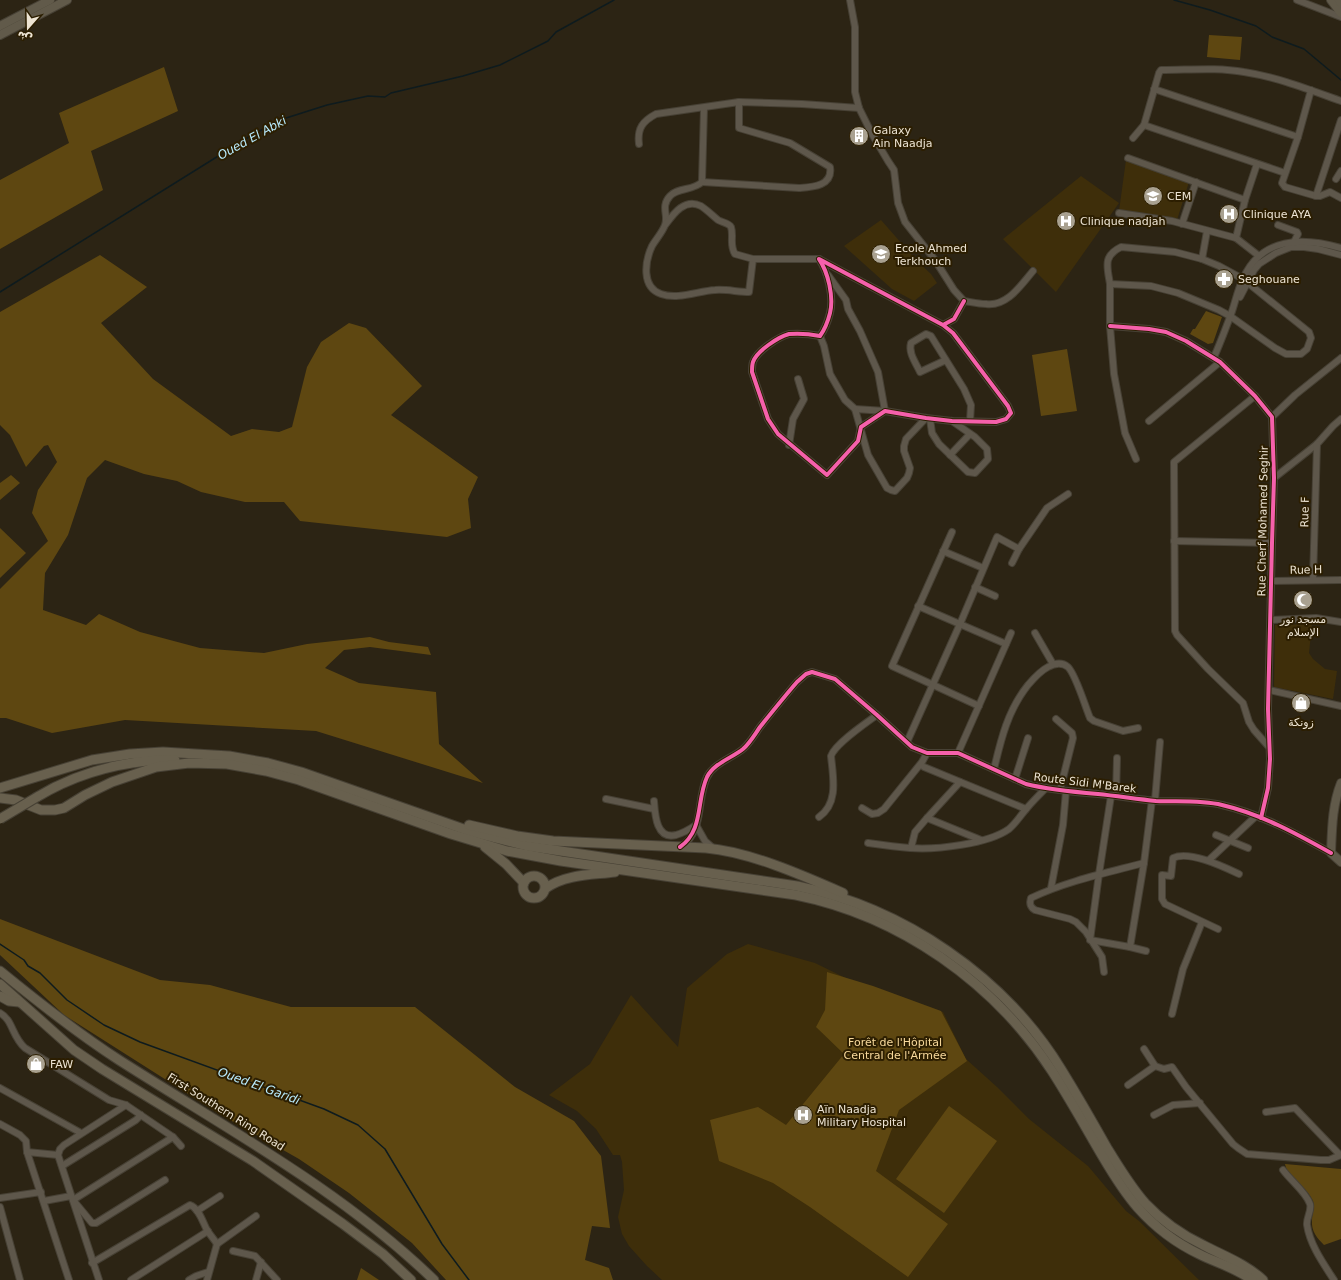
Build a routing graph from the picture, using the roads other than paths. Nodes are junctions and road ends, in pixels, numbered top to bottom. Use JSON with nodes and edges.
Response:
{"nodes":[{"id":1,"x":48,"y":0,"type":"edge"},
{"id":2,"x":67,"y":0,"type":"edge"},
{"id":3,"x":850,"y":0,"type":"edge"},
{"id":4,"x":1296,"y":0,"type":"edge"},
{"id":5,"x":1331,"y":0,"type":"edge"},
{"id":6,"x":1339,"y":0,"type":"edge"},
{"id":7,"x":1341,"y":3,"type":"edge"},
{"id":8,"x":35,"y":4,"type":"edge"},
{"id":9,"x":48,"y":10,"type":"junction"},
{"id":10,"x":1341,"y":13,"type":"edge"},
{"id":11,"x":36,"y":16,"type":"junction"},
{"id":12,"x":1341,"y":17,"type":"edge"},
{"id":13,"x":0,"y":26,"type":"edge"},
{"id":14,"x":0,"y":36,"type":"edge"},
{"id":15,"x":1154,"y":89,"type":"junction"},
{"id":16,"x":1311,"y":90,"type":"junction"},
{"id":17,"x":1341,"y":101,"type":"edge"},
{"id":18,"x":739,"y":102,"type":"junction"},
{"id":19,"x":704,"y":108,"type":"junction"},
{"id":20,"x":859,"y":108,"type":"junction"},
{"id":21,"x":1341,"y":120,"type":"edge"},
{"id":22,"x":1144,"y":125,"type":"junction"},
{"id":23,"x":1298,"y":137,"type":"junction"},
{"id":24,"x":1133,"y":138,"type":"dead end"},
{"id":25,"x":639,"y":144,"type":"dead end"},
{"id":26,"x":1128,"y":158,"type":"dead end"},
{"id":27,"x":1257,"y":164,"type":"junction"},
{"id":28,"x":1341,"y":171,"type":"edge"},
{"id":29,"x":1285,"y":173,"type":"junction"},
{"id":30,"x":1336,"y":179,"type":"dead end"},
{"id":31,"x":702,"y":182,"type":"junction"},
{"id":32,"x":1196,"y":182,"type":"junction"},
{"id":33,"x":1316,"y":196,"type":"junction"},
{"id":34,"x":1341,"y":198,"type":"edge"},
{"id":35,"x":1246,"y":200,"type":"junction"},
{"id":36,"x":1119,"y":213,"type":"dead end"},
{"id":37,"x":666,"y":224,"type":"junction"},
{"id":38,"x":1182,"y":224,"type":"junction"},
{"id":39,"x":1278,"y":224,"type":"dead end"},
{"id":40,"x":1207,"y":231,"type":"junction"},
{"id":41,"x":1236,"y":238,"type":"junction"},
{"id":42,"x":1293,"y":244,"type":"junction"},
{"id":43,"x":1341,"y":248,"type":"edge"},
{"id":44,"x":1341,"y":255,"type":"edge"},
{"id":45,"x":1259,"y":256,"type":"junction"},
{"id":46,"x":753,"y":259,"type":"junction"},
{"id":47,"x":819,"y":259,"type":"junction"},
{"id":48,"x":1202,"y":259,"type":"junction"},
{"id":49,"x":823,"y":265,"type":"junction"},
{"id":50,"x":1033,"y":271,"type":"dead end"},
{"id":51,"x":1245,"y":281,"type":"junction"},
{"id":52,"x":1110,"y":284,"type":"junction"},
{"id":53,"x":964,"y":301,"type":"junction"},
{"id":54,"x":1230,"y":316,"type":"junction"},
{"id":55,"x":954,"y":319,"type":"junction"},
{"id":56,"x":943,"y":325,"type":"junction"},
{"id":57,"x":1110,"y":326,"type":"junction"},
{"id":58,"x":953,"y":332,"type":"junction"},
{"id":59,"x":820,"y":336,"type":"junction"},
{"id":60,"x":1214,"y":357,"type":"junction"},
{"id":61,"x":1341,"y":358,"type":"edge"},
{"id":62,"x":946,"y":360,"type":"junction"},
{"id":63,"x":1220,"y":362,"type":"junction"},
{"id":64,"x":798,"y":379,"type":"dead end"},
{"id":65,"x":1255,"y":396,"type":"junction"},
{"id":66,"x":855,"y":409,"type":"junction"},
{"id":67,"x":885,"y":412,"type":"junction"},
{"id":68,"x":1272,"y":417,"type":"junction"},
{"id":69,"x":928,"y":419,"type":"junction"},
{"id":70,"x":1341,"y":419,"type":"edge"},
{"id":71,"x":952,"y":421,"type":"junction"},
{"id":72,"x":970,"y":421,"type":"junction"},
{"id":73,"x":1149,"y":421,"type":"dead end"},
{"id":74,"x":861,"y":427,"type":"junction"},
{"id":75,"x":970,"y":434,"type":"junction"},
{"id":76,"x":789,"y":444,"type":"junction"},
{"id":77,"x":1317,"y":444,"type":"junction"},
{"id":78,"x":950,"y":455,"type":"junction"},
{"id":79,"x":1136,"y":459,"type":"dead end"},
{"id":80,"x":1274,"y":478,"type":"junction"},
{"id":81,"x":1068,"y":494,"type":"dead end"},
{"id":82,"x":952,"y":532,"type":"dead end"},
{"id":83,"x":1174,"y":541,"type":"junction"},
{"id":84,"x":1272,"y":543,"type":"junction"},
{"id":85,"x":1019,"y":549,"type":"junction"},
{"id":86,"x":943,"y":552,"type":"junction"},
{"id":87,"x":1012,"y":563,"type":"dead end"},
{"id":88,"x":983,"y":568,"type":"junction"},
{"id":89,"x":1313,"y":580,"type":"junction"},
{"id":90,"x":1341,"y":580,"type":"edge"},
{"id":91,"x":1271,"y":581,"type":"junction"},
{"id":92,"x":975,"y":587,"type":"junction"},
{"id":93,"x":995,"y":596,"type":"dead end"},
{"id":94,"x":918,"y":606,"type":"junction"},
{"id":95,"x":1271,"y":620,"type":"junction"},
{"id":96,"x":1341,"y":622,"type":"edge"},
{"id":97,"x":960,"y":624,"type":"junction"},
{"id":98,"x":1011,"y":633,"type":"dead end"},
{"id":99,"x":1035,"y":633,"type":"dead end"},
{"id":100,"x":1006,"y":644,"type":"junction"},
{"id":101,"x":1053,"y":664,"type":"junction"},
{"id":102,"x":932,"y":684,"type":"junction"},
{"id":103,"x":1269,"y":690,"type":"junction"},
{"id":104,"x":979,"y":706,"type":"junction"},
{"id":105,"x":1341,"y":706,"type":"edge"},
{"id":106,"x":877,"y":714,"type":"junction"},
{"id":107,"x":1056,"y":719,"type":"dead end"},
{"id":108,"x":1138,"y":728,"type":"dead end"},
{"id":109,"x":1028,"y":738,"type":"dead end"},
{"id":110,"x":907,"y":742,"type":"junction"},
{"id":111,"x":1160,"y":742,"type":"dead end"},
{"id":112,"x":1269,"y":747,"type":"junction"},
{"id":113,"x":927,"y":753,"type":"junction"},
{"id":114,"x":958,"y":753,"type":"junction"},
{"id":115,"x":189,"y":758,"type":"junction"},
{"id":116,"x":1117,"y":758,"type":"dead end"},
{"id":117,"x":924,"y":767,"type":"dead end"},
{"id":118,"x":994,"y":769,"type":"junction"},
{"id":119,"x":318,"y":778,"type":"junction"},
{"id":120,"x":1015,"y":779,"type":"junction"},
{"id":121,"x":960,"y":782,"type":"junction"},
{"id":122,"x":1341,"y":783,"type":"edge"},
{"id":123,"x":0,"y":788,"type":"edge"},
{"id":124,"x":1046,"y":788,"type":"junction"},
{"id":125,"x":1063,"y":790,"type":"junction"},
{"id":126,"x":1114,"y":796,"type":"junction"},
{"id":127,"x":0,"y":798,"type":"edge"},
{"id":128,"x":606,"y":798,"type":"dead end"},
{"id":129,"x":1154,"y":800,"type":"junction"},
{"id":130,"x":654,"y":801,"type":"dead end"},
{"id":131,"x":862,"y":808,"type":"dead end"},
{"id":132,"x":654,"y":809,"type":"junction"},
{"id":133,"x":1026,"y":810,"type":"junction"},
{"id":134,"x":819,"y":817,"type":"dead end"},
{"id":135,"x":1259,"y":817,"type":"junction"},
{"id":136,"x":927,"y":818,"type":"junction"},
{"id":137,"x":0,"y":819,"type":"edge"},
{"id":138,"x":696,"y":825,"type":"junction"},
{"id":139,"x":1216,"y":835,"type":"dead end"},
{"id":140,"x":981,"y":840,"type":"junction"},
{"id":141,"x":1231,"y":841,"type":"junction"},
{"id":142,"x":478,"y":843,"type":"junction"},
{"id":143,"x":868,"y":843,"type":"dead end"},
{"id":144,"x":680,"y":847,"type":"junction"},
{"id":145,"x":713,"y":848,"type":"junction"},
{"id":146,"x":911,"y":848,"type":"junction"},
{"id":147,"x":1248,"y":848,"type":"dead end"},
{"id":148,"x":1331,"y":853,"type":"junction"},
{"id":149,"x":1209,"y":860,"type":"junction"},
{"id":150,"x":1341,"y":862,"type":"edge"},
{"id":151,"x":1144,"y":863,"type":"junction"},
{"id":152,"x":628,"y":870,"type":"junction"},
{"id":153,"x":1099,"y":874,"type":"junction"},
{"id":154,"x":1239,"y":874,"type":"dead end"},
{"id":155,"x":524,"y":883,"type":"junction"},
{"id":156,"x":546,"y":888,"type":"junction"},
{"id":157,"x":1051,"y":888,"type":"junction"},
{"id":158,"x":867,"y":908,"type":"junction"},
{"id":159,"x":1202,"y":922,"type":"junction"},
{"id":160,"x":1218,"y":929,"type":"dead end"},
{"id":161,"x":1090,"y":940,"type":"junction"},
{"id":162,"x":1130,"y":947,"type":"junction"},
{"id":163,"x":1146,"y":951,"type":"dead end"},
{"id":164,"x":0,"y":971,"type":"edge"},
{"id":165,"x":1104,"y":972,"type":"dead end"},
{"id":166,"x":0,"y":984,"type":"edge"},
{"id":167,"x":0,"y":996,"type":"edge"},
{"id":168,"x":19,"y":1002,"type":"junction"},
{"id":169,"x":1172,"y":1014,"type":"dead end"},
{"id":170,"x":1,"y":1016,"type":"edge"},
{"id":171,"x":1144,"y":1049,"type":"dead end"},
{"id":172,"x":1155,"y":1066,"type":"junction"},
{"id":173,"x":1128,"y":1085,"type":"dead end"},
{"id":174,"x":0,"y":1088,"type":"edge"},
{"id":175,"x":1200,"y":1103,"type":"junction"},
{"id":176,"x":126,"y":1105,"type":"junction"},
{"id":177,"x":1266,"y":1112,"type":"dead end"},
{"id":178,"x":141,"y":1115,"type":"junction"},
{"id":179,"x":1154,"y":1115,"type":"dead end"},
{"id":180,"x":0,"y":1124,"type":"edge"},
{"id":181,"x":81,"y":1133,"type":"junction"},
{"id":182,"x":173,"y":1137,"type":"junction"},
{"id":183,"x":181,"y":1146,"type":"dead end"},
{"id":184,"x":27,"y":1152,"type":"junction"},
{"id":185,"x":58,"y":1155,"type":"junction"},
{"id":186,"x":1340,"y":1155,"type":"edge"},
{"id":187,"x":62,"y":1166,"type":"junction"},
{"id":188,"x":1283,"y":1170,"type":"dead end"},
{"id":189,"x":165,"y":1180,"type":"dead end"},
{"id":190,"x":41,"y":1192,"type":"junction"},
{"id":191,"x":220,"y":1196,"type":"dead end"},
{"id":192,"x":0,"y":1198,"type":"edge"},
{"id":193,"x":72,"y":1198,"type":"junction"},
{"id":194,"x":44,"y":1201,"type":"junction"},
{"id":195,"x":0,"y":1208,"type":"edge"},
{"id":196,"x":197,"y":1211,"type":"junction"},
{"id":197,"x":256,"y":1216,"type":"dead end"},
{"id":198,"x":208,"y":1231,"type":"junction"},
{"id":199,"x":217,"y":1244,"type":"junction"},
{"id":200,"x":234,"y":1251,"type":"dead end"},
{"id":201,"x":261,"y":1262,"type":"junction"},
{"id":202,"x":92,"y":1263,"type":"junction"},
{"id":203,"x":208,"y":1272,"type":"junction"},
{"id":204,"x":20,"y":1280,"type":"edge"},
{"id":205,"x":70,"y":1280,"type":"edge"},
{"id":206,"x":98,"y":1280,"type":"edge"},
{"id":207,"x":131,"y":1280,"type":"edge"},
{"id":208,"x":189,"y":1280,"type":"edge"},
{"id":209,"x":207,"y":1280,"type":"edge"},
{"id":210,"x":256,"y":1280,"type":"edge"},
{"id":211,"x":277,"y":1280,"type":"edge"},
{"id":212,"x":411,"y":1280,"type":"edge"},
{"id":213,"x":434,"y":1280,"type":"edge"},
{"id":214,"x":1252,"y":1280,"type":"edge"},
{"id":215,"x":1263,"y":1280,"type":"edge"},
{"id":216,"x":1334,"y":1280,"type":"edge"}],
"edges":[{"from":1,"to":8,"type":"main road"},
{"from":1,"to":9,"type":"street"},
{"from":2,"to":9,"type":"main road"},
{"from":3,"to":20,"type":"street"},
{"from":4,"to":12,"type":"street"},
{"from":5,"to":10,"type":"main road"},
{"from":6,"to":7,"type":"main road"},
{"from":8,"to":11,"type":"street"},
{"from":8,"to":13,"type":"main road"},
{"from":9,"to":11,"type":"main road"},
{"from":11,"to":14,"type":"main road"},
{"from":15,"to":16,"type":"street"},
{"from":15,"to":22,"type":"street"},
{"from":15,"to":23,"type":"street"},
{"from":16,"to":17,"type":"street"},
{"from":16,"to":23,"type":"street"},
{"from":18,"to":19,"type":"street"},
{"from":18,"to":20,"type":"street"},
{"from":18,"to":31,"type":"street"},
{"from":19,"to":25,"type":"street"},
{"from":19,"to":31,"type":"street"},
{"from":20,"to":53,"type":"street"},
{"from":21,"to":33,"type":"street"},
{"from":22,"to":24,"type":"street"},
{"from":22,"to":27,"type":"street"},
{"from":23,"to":29,"type":"street"},
{"from":26,"to":32,"type":"street"},
{"from":27,"to":29,"type":"street"},
{"from":27,"to":35,"type":"street"},
{"from":28,"to":30,"type":"street"},
{"from":29,"to":33,"type":"street"},
{"from":31,"to":37,"type":"street"},
{"from":32,"to":35,"type":"street"},
{"from":32,"to":38,"type":"street"},
{"from":33,"to":34,"type":"street"},
{"from":35,"to":41,"type":"street"},
{"from":36,"to":38,"type":"street"},
{"from":37,"to":46,"type":"street"},
{"from":37,"to":46,"type":"street"},
{"from":38,"to":40,"type":"street"},
{"from":39,"to":42,"type":"street"},
{"from":40,"to":41,"type":"street"},
{"from":40,"to":48,"type":"street"},
{"from":41,"to":45,"type":"street"},
{"from":42,"to":43,"type":"street"},
{"from":42,"to":44,"type":"street"},
{"from":42,"to":45,"type":"street"},
{"from":42,"to":51,"type":"street"},
{"from":45,"to":51,"type":"street"},
{"from":46,"to":47,"type":"street"},
{"from":47,"to":49,"type":"street"},
{"from":47,"to":56,"type":"street"},
{"from":48,"to":51,"type":"street"},
{"from":48,"to":52,"type":"street"},
{"from":49,"to":59,"type":"street"},
{"from":49,"to":67,"type":"street"},
{"from":50,"to":53,"type":"street"},
{"from":51,"to":54,"type":"street"},
{"from":51,"to":54,"type":"street"},
{"from":52,"to":54,"type":"street"},
{"from":52,"to":57,"type":"street"},
{"from":53,"to":55,"type":"street"},
{"from":54,"to":60,"type":"street"},
{"from":55,"to":56,"type":"street"},
{"from":55,"to":58,"type":"street"},
{"from":56,"to":58,"type":"street"},
{"from":57,"to":60,"type":"street"},
{"from":57,"to":79,"type":"street"},
{"from":58,"to":72,"type":"street"},
{"from":59,"to":66,"type":"street"},
{"from":59,"to":76,"type":"street"},
{"from":60,"to":63,"type":"street"},
{"from":61,"to":68,"type":"street"},
{"from":62,"to":62,"type":"street"},
{"from":62,"to":72,"type":"street"},
{"from":63,"to":65,"type":"street"},
{"from":63,"to":73,"type":"street"},
{"from":64,"to":76,"type":"street"},
{"from":65,"to":68,"type":"street"},
{"from":65,"to":83,"type":"street"},
{"from":66,"to":67,"type":"street"},
{"from":66,"to":74,"type":"street"},
{"from":67,"to":69,"type":"street"},
{"from":67,"to":74,"type":"street"},
{"from":68,"to":80,"type":"street","name":"Rue Cherf Mohamed Seghir"},
{"from":69,"to":71,"type":"street"},
{"from":69,"to":74,"type":"street"},
{"from":69,"to":78,"type":"street"},
{"from":70,"to":77,"type":"street"},
{"from":71,"to":72,"type":"street"},
{"from":71,"to":75,"type":"street"},
{"from":74,"to":76,"type":"street"},
{"from":75,"to":78,"type":"street"},
{"from":75,"to":78,"type":"street"},
{"from":77,"to":80,"type":"street"},
{"from":77,"to":89,"type":"street","name":"Rue F"},
{"from":80,"to":84,"type":"street","name":"Rue Cherf Mohamed Seghir"},
{"from":81,"to":85,"type":"street"},
{"from":82,"to":86,"type":"street"},
{"from":83,"to":84,"type":"street"},
{"from":83,"to":112,"type":"street"},
{"from":84,"to":91,"type":"street","name":"Rue Cherf Mohamed Seghir"},
{"from":85,"to":87,"type":"street"},
{"from":85,"to":88,"type":"street"},
{"from":86,"to":88,"type":"street"},
{"from":86,"to":94,"type":"street"},
{"from":88,"to":92,"type":"street"},
{"from":89,"to":90,"type":"street","name":"Rue H"},
{"from":89,"to":91,"type":"street","name":"Rue H"},
{"from":91,"to":95,"type":"street","name":"Rue Cherf Mohamed Seghir"},
{"from":92,"to":93,"type":"street"},
{"from":92,"to":97,"type":"street"},
{"from":94,"to":97,"type":"street"},
{"from":94,"to":102,"type":"street"},
{"from":95,"to":96,"type":"street"},
{"from":95,"to":103,"type":"street","name":"Rue Cherf Mohamed Seghir"},
{"from":97,"to":100,"type":"street"},
{"from":97,"to":102,"type":"street"},
{"from":98,"to":100,"type":"street"},
{"from":99,"to":101,"type":"street"},
{"from":100,"to":104,"type":"street"},
{"from":101,"to":108,"type":"street"},
{"from":101,"to":118,"type":"street"},
{"from":102,"to":104,"type":"street"},
{"from":102,"to":110,"type":"street"},
{"from":103,"to":105,"type":"street"},
{"from":103,"to":112,"type":"street","name":"Rue Cherf Mohamed Seghir"},
{"from":104,"to":114,"type":"street"},
{"from":106,"to":110,"type":"street","name":"Route Sidi M'Barek"},
{"from":106,"to":134,"type":"street"},
{"from":106,"to":138,"type":"street","name":"Route Sidi M'Barek"},
{"from":107,"to":125,"type":"street"},
{"from":109,"to":120,"type":"street"},
{"from":110,"to":113,"type":"street","name":"Route Sidi M'Barek"},
{"from":111,"to":129,"type":"street"},
{"from":112,"to":135,"type":"street","name":"Rue Cherf Mohamed Seghir"},
{"from":113,"to":114,"type":"street","name":"Route Sidi M'Barek"},
{"from":113,"to":131,"type":"street"},
{"from":114,"to":118,"type":"street","name":"Route Sidi M'Barek"},
{"from":115,"to":119,"type":"highway"},
{"from":115,"to":123,"type":"highway"},
{"from":115,"to":127,"type":"highway"},
{"from":115,"to":137,"type":"highway","bridge":true},
{"from":115,"to":142,"type":"highway"},
{"from":116,"to":126,"type":"street"},
{"from":117,"to":121,"type":"street"},
{"from":118,"to":120,"type":"street","name":"Route Sidi M'Barek"},
{"from":119,"to":144,"type":"highway"},
{"from":119,"to":158,"type":"highway"},
{"from":120,"to":124,"type":"street","name":"Route Sidi M'Barek"},
{"from":121,"to":133,"type":"street"},
{"from":121,"to":136,"type":"street"},
{"from":122,"to":148,"type":"main road"},
{"from":124,"to":125,"type":"street","name":"Route Sidi M'Barek"},
{"from":124,"to":133,"type":"street"},
{"from":125,"to":126,"type":"street","name":"Route Sidi M'Barek"},
{"from":125,"to":157,"type":"street"},
{"from":126,"to":129,"type":"street","name":"Route Sidi M'Barek"},
{"from":126,"to":153,"type":"street"},
{"from":128,"to":132,"type":"street"},
{"from":129,"to":135,"type":"street","name":"Route Sidi M'Barek"},
{"from":129,"to":151,"type":"street"},
{"from":130,"to":132,"type":"street"},
{"from":132,"to":138,"type":"street"},
{"from":133,"to":140,"type":"street"},
{"from":135,"to":141,"type":"street"},
{"from":135,"to":148,"type":"street","name":"Route Sidi M'Barek"},
{"from":136,"to":140,"type":"street"},
{"from":136,"to":146,"type":"street"},
{"from":138,"to":144,"type":"street"},
{"from":138,"to":145,"type":"street"},
{"from":139,"to":141,"type":"street"},
{"from":140,"to":146,"type":"street"},
{"from":141,"to":147,"type":"street"},
{"from":141,"to":149,"type":"street"},
{"from":142,"to":152,"type":"highway"},
{"from":142,"to":155,"type":"highway"},
{"from":143,"to":146,"type":"street"},
{"from":144,"to":145,"type":"highway"},
{"from":145,"to":158,"type":"highway"},
{"from":148,"to":150,"type":"main road","name":"Route Sidi M'Barek"},
{"from":149,"to":154,"type":"street"},
{"from":149,"to":159,"type":"street"},
{"from":151,"to":153,"type":"street"},
{"from":151,"to":162,"type":"street"},
{"from":152,"to":156,"type":"highway"},
{"from":152,"to":214,"type":"highway"},
{"from":153,"to":157,"type":"street"},
{"from":153,"to":161,"type":"street"},
{"from":155,"to":156,"type":"highway"},
{"from":155,"to":156,"type":"highway"},
{"from":157,"to":161,"type":"street"},
{"from":158,"to":215,"type":"highway"},
{"from":159,"to":160,"type":"street"},
{"from":159,"to":169,"type":"street"},
{"from":161,"to":162,"type":"street"},
{"from":161,"to":165,"type":"street"},
{"from":162,"to":163,"type":"street"},
{"from":164,"to":213,"type":"highway","name":"First Southern Ring Road"},
{"from":166,"to":168,"type":"highway"},
{"from":167,"to":168,"type":"highway"},
{"from":168,"to":212,"type":"highway"},
{"from":170,"to":176,"type":"street"},
{"from":171,"to":172,"type":"street"},
{"from":172,"to":173,"type":"street"},
{"from":172,"to":175,"type":"street"},
{"from":174,"to":181,"type":"street"},
{"from":175,"to":179,"type":"street"},
{"from":175,"to":186,"type":"street"},
{"from":176,"to":178,"type":"street"},
{"from":176,"to":181,"type":"street"},
{"from":177,"to":186,"type":"street"},
{"from":178,"to":182,"type":"street"},
{"from":178,"to":187,"type":"street"},
{"from":180,"to":184,"type":"street"},
{"from":181,"to":185,"type":"street"},
{"from":182,"to":183,"type":"street"},
{"from":182,"to":193,"type":"street"},
{"from":184,"to":185,"type":"street"},
{"from":184,"to":190,"type":"street"},
{"from":185,"to":187,"type":"street"},
{"from":187,"to":193,"type":"street"},
{"from":188,"to":216,"type":"street"},
{"from":189,"to":193,"type":"street"},
{"from":190,"to":192,"type":"street"},
{"from":190,"to":194,"type":"street"},
{"from":191,"to":196,"type":"street"},
{"from":193,"to":194,"type":"street"},
{"from":193,"to":202,"type":"street"},
{"from":194,"to":205,"type":"street"},
{"from":195,"to":204,"type":"street"},
{"from":196,"to":198,"type":"street"},
{"from":196,"to":202,"type":"street"},
{"from":197,"to":199,"type":"street"},
{"from":198,"to":199,"type":"street"},
{"from":198,"to":207,"type":"street"},
{"from":199,"to":203,"type":"street"},
{"from":200,"to":201,"type":"street"},
{"from":201,"to":210,"type":"street"},
{"from":201,"to":211,"type":"street"},
{"from":202,"to":206,"type":"street"},
{"from":203,"to":208,"type":"street"},
{"from":203,"to":209,"type":"street"}]}
